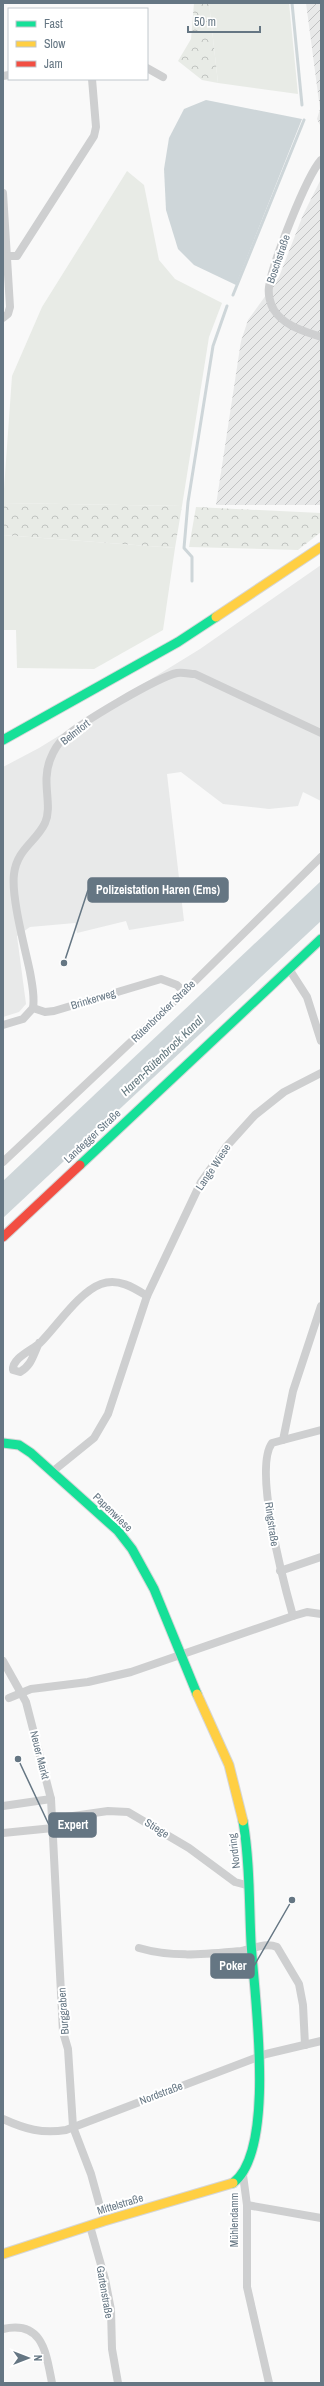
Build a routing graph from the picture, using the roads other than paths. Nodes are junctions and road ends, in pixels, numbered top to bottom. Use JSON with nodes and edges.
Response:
{"nodes":[{"id":1,"x":148,"y":68,"type":"edge"},
{"id":2,"x":164,"y":76,"type":"dead end"},
{"id":3,"x":92,"y":80,"type":"edge"},
{"id":4,"x":321,"y":160,"type":"edge"},
{"id":5,"x":3,"y":193,"type":"edge"},
{"id":6,"x":8,"y":256,"type":"junction"},
{"id":7,"x":3,"y":318,"type":"edge"},
{"id":8,"x":321,"y":337,"type":"edge"},
{"id":9,"x":321,"y":546,"type":"edge"},
{"id":10,"x":321,"y":734,"type":"edge"},
{"id":11,"x":3,"y":740,"type":"edge"},
{"id":12,"x":321,"y":857,"type":"edge"},
{"id":13,"x":321,"y":939,"type":"edge"},
{"id":14,"x":288,"y":969,"type":"junction"},
{"id":15,"x":184,"y":992,"type":"junction"},
{"id":16,"x":32,"y":1008,"type":"junction"},
{"id":17,"x":3,"y":1025,"type":"edge"},
{"id":18,"x":321,"y":1041,"type":"edge"},
{"id":19,"x":321,"y":1073,"type":"edge"},
{"id":20,"x":3,"y":1162,"type":"edge"},
{"id":21,"x":3,"y":1237,"type":"edge"},
{"id":22,"x":147,"y":1296,"type":"junction"},
{"id":23,"x":321,"y":1306,"type":"edge"},
{"id":24,"x":39,"y":1343,"type":"dead end"},
{"id":25,"x":321,"y":1430,"type":"edge"},
{"id":26,"x":283,"y":1440,"type":"junction"},
{"id":27,"x":3,"y":1443,"type":"edge"},
{"id":28,"x":52,"y":1472,"type":"junction"},
{"id":29,"x":321,"y":1557,"type":"edge"},
{"id":30,"x":280,"y":1571,"type":"junction"},
{"id":31,"x":321,"y":1614,"type":"edge"},
{"id":32,"x":294,"y":1616,"type":"junction"},
{"id":33,"x":180,"y":1653,"type":"junction"},
{"id":34,"x":3,"y":1661,"type":"edge"},
{"id":35,"x":21,"y":1692,"type":"junction"},
{"id":36,"x":9,"y":1698,"type":"dead end"},
{"id":37,"x":51,"y":1799,"type":"junction"},
{"id":38,"x":3,"y":1806,"type":"edge"},
{"id":39,"x":52,"y":1819,"type":"junction"},
{"id":40,"x":53,"y":1828,"type":"junction"},
{"id":41,"x":3,"y":1833,"type":"edge"},
{"id":42,"x":250,"y":1886,"type":"junction"},
{"id":43,"x":140,"y":1948,"type":"dead end"},
{"id":44,"x":252,"y":1950,"type":"junction"},
{"id":45,"x":321,"y":2041,"type":"edge"},
{"id":46,"x":305,"y":2045,"type":"junction"},
{"id":47,"x":259,"y":2057,"type":"junction"},
{"id":48,"x":3,"y":2119,"type":"edge"},
{"id":49,"x":73,"y":2127,"type":"junction"},
{"id":50,"x":243,"y":2175,"type":"junction"},
{"id":51,"x":247,"y":2205,"type":"junction"},
{"id":52,"x":321,"y":2218,"type":"edge"},
{"id":53,"x":104,"y":2221,"type":"junction"},
{"id":54,"x":90,"y":2226,"type":"junction"},
{"id":55,"x":3,"y":2254,"type":"edge"},
{"id":56,"x":3,"y":2329,"type":"edge"},
{"id":57,"x":52,"y":2383,"type":"edge"},
{"id":58,"x":118,"y":2383,"type":"edge"},
{"id":59,"x":269,"y":2383,"type":"edge"}],
"edges":[{"from":1,"to":2,"type":"street"},
{"from":3,"to":6,"type":"street"},
{"from":4,"to":8,"type":"street","name":"Boschstraße"},
{"from":5,"to":6,"type":"street"},
{"from":6,"to":7,"type":"street"},
{"from":9,"to":11,"type":"street"},
{"from":10,"to":16,"type":"street","name":"Belmfort"},
{"from":12,"to":15,"type":"street","name":"Rütenbrocker Straße"},
{"from":13,"to":14,"type":"street","name":"Landegger Straße"},
{"from":14,"to":18,"type":"street"},
{"from":14,"to":21,"type":"street","name":"Landegger Straße"},
{"from":15,"to":16,"type":"street","name":"Brinkerweg"},
{"from":15,"to":20,"type":"street","name":"Rütenbrocker Straße"},
{"from":16,"to":17,"type":"street"},
{"from":19,"to":22,"type":"street","name":"Lange Wiese"},
{"from":22,"to":24,"type":"street"},
{"from":22,"to":28,"type":"street","name":"Lange Wiese"},
{"from":23,"to":26,"type":"street"},
{"from":25,"to":26,"type":"street","name":"Ringstraße"},
{"from":26,"to":30,"type":"street","name":"Ringstraße"},
{"from":27,"to":28,"type":"street","name":"Papenwiese"},
{"from":28,"to":33,"type":"street","name":"Papenwiese"},
{"from":29,"to":30,"type":"street"},
{"from":30,"to":32,"type":"street","name":"Ringstraße"},
{"from":31,"to":32,"type":"street"},
{"from":32,"to":33,"type":"street"},
{"from":33,"to":35,"type":"street"},
{"from":33,"to":42,"type":"street","name":"Nordring"},
{"from":34,"to":35,"type":"street","name":"Neuer Markt"},
{"from":35,"to":36,"type":"street"},
{"from":35,"to":37,"type":"street","name":"Neuer Markt"},
{"from":37,"to":38,"type":"street"},
{"from":37,"to":39,"type":"street","name":"Neuer Markt"},
{"from":39,"to":40,"type":"street","name":"Burggraben"},
{"from":39,"to":42,"type":"street","name":"Stiege"},
{"from":40,"to":41,"type":"street"},
{"from":40,"to":49,"type":"street","name":"Burggraben"},
{"from":42,"to":44,"type":"street","name":"Nordring"},
{"from":43,"to":44,"type":"street"},
{"from":44,"to":46,"type":"street"},
{"from":44,"to":47,"type":"street","name":"Nordring"},
{"from":45,"to":46,"type":"street","name":"Nordstraße"},
{"from":46,"to":47,"type":"street","name":"Nordstraße"},
{"from":47,"to":49,"type":"street","name":"Nordstraße"},
{"from":47,"to":50,"type":"street","name":"Mühlendamm"},
{"from":48,"to":49,"type":"street","name":"Nordstraße"},
{"from":49,"to":53,"type":"street","name":"Burggraben"},
{"from":50,"to":51,"type":"street","name":"Mühlendamm"},
{"from":50,"to":53,"type":"street","name":"Mittelstraße"},
{"from":51,"to":52,"type":"street"},
{"from":51,"to":59,"type":"street","name":"Mühlendamm"},
{"from":53,"to":54,"type":"street","name":"Mittelstraße"},
{"from":54,"to":55,"type":"street","name":"Mittelstraße"},
{"from":54,"to":58,"type":"street","name":"Gartenstraße"},
{"from":56,"to":57,"type":"street"}]}
